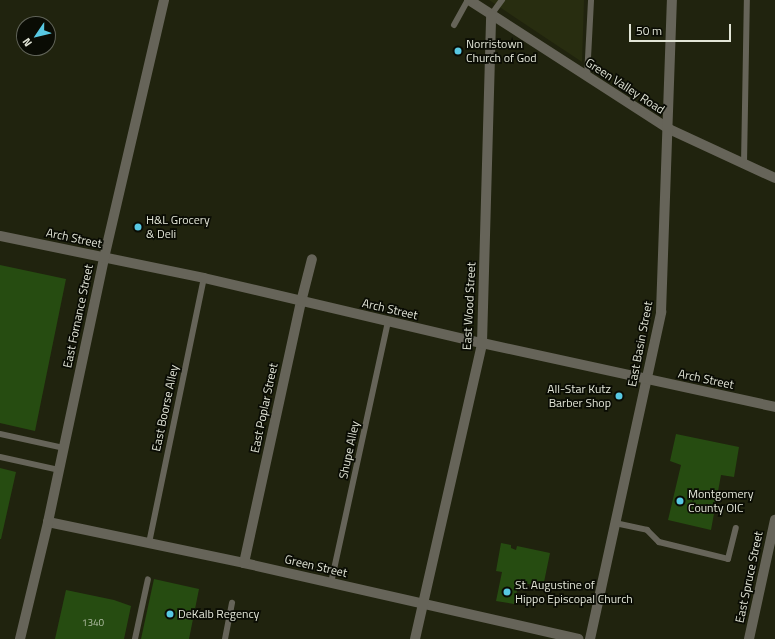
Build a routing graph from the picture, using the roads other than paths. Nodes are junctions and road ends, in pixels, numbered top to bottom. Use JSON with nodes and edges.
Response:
{"nodes":[{"id":1,"x":164,"y":0,"type":"edge"},
{"id":2,"x":469,"y":0,"type":"edge"},
{"id":3,"x":502,"y":0,"type":"edge"},
{"id":4,"x":591,"y":0,"type":"edge"},
{"id":5,"x":672,"y":0,"type":"edge"},
{"id":6,"x":747,"y":0,"type":"edge"},
{"id":7,"x":491,"y":15,"type":"junction"},
{"id":8,"x":454,"y":25,"type":"dead end"},
{"id":9,"x":587,"y":77,"type":"junction"},
{"id":10,"x":669,"y":129,"type":"junction"},
{"id":11,"x":744,"y":164,"type":"junction"},
{"id":12,"x":775,"y":178,"type":"edge"},
{"id":13,"x":0,"y":236,"type":"edge"},
{"id":14,"x":104,"y":258,"type":"junction"},
{"id":15,"x":312,"y":259,"type":"dead end"},
{"id":16,"x":204,"y":278,"type":"junction"},
{"id":17,"x":301,"y":302,"type":"junction"},
{"id":18,"x":388,"y":322,"type":"junction"},
{"id":19,"x":482,"y":343,"type":"junction"},
{"id":20,"x":647,"y":380,"type":"junction"},
{"id":21,"x":775,"y":407,"type":"edge"},
{"id":22,"x":0,"y":434,"type":"edge"},
{"id":23,"x":64,"y":448,"type":"junction"},
{"id":24,"x":0,"y":457,"type":"edge"},
{"id":25,"x":59,"y":470,"type":"junction"},
{"id":26,"x":775,"y":520,"type":"edge"},
{"id":27,"x":48,"y":522,"type":"junction"},
{"id":28,"x":615,"y":523,"type":"junction"},
{"id":29,"x":736,"y":528,"type":"dead end"},
{"id":30,"x":148,"y":542,"type":"junction"},
{"id":31,"x":244,"y":563,"type":"junction"},
{"id":32,"x":148,"y":579,"type":"dead end"},
{"id":33,"x":331,"y":583,"type":"junction"},
{"id":34,"x":232,"y":603,"type":"dead end"},
{"id":35,"x":423,"y":604,"type":"junction"},
{"id":36,"x":20,"y":639,"type":"edge"},
{"id":37,"x":135,"y":639,"type":"edge"},
{"id":38,"x":225,"y":639,"type":"edge"},
{"id":39,"x":415,"y":639,"type":"edge"},
{"id":40,"x":578,"y":639,"type":"edge"},
{"id":41,"x":590,"y":639,"type":"edge"},
{"id":42,"x":749,"y":639,"type":"edge"}],
"edges":[{"from":1,"to":14,"type":"street","name":"East Fornance Street"},
{"from":2,"to":7,"type":"street","name":"Green Valley Road"},
{"from":2,"to":8,"type":"lane"},
{"from":3,"to":7,"type":"lane"},
{"from":4,"to":9,"type":"lane"},
{"from":5,"to":10,"type":"street","name":"East Basin Street"},
{"from":6,"to":11,"type":"lane"},
{"from":7,"to":9,"type":"street","name":"Green Valley Road"},
{"from":7,"to":19,"type":"street","name":"East Wood Street"},
{"from":9,"to":10,"type":"street","name":"Green Valley Road"},
{"from":10,"to":11,"type":"street","name":"Green Valley Road"},
{"from":10,"to":20,"type":"street","name":"East Basin Street"},
{"from":11,"to":12,"type":"street","name":"Green Valley Road"},
{"from":13,"to":14,"type":"street","name":"Arch Street"},
{"from":14,"to":16,"type":"street","name":"Arch Street"},
{"from":14,"to":23,"type":"street","name":"East Fornance Street"},
{"from":15,"to":17,"type":"street","name":"East Poplar Street"},
{"from":16,"to":17,"type":"street","name":"Arch Street"},
{"from":16,"to":30,"type":"lane","name":"East Boorse Alley"},
{"from":17,"to":18,"type":"street","name":"Arch Street"},
{"from":17,"to":31,"type":"street","name":"East Poplar Street"},
{"from":18,"to":19,"type":"street","name":"Arch Street"},
{"from":18,"to":33,"type":"lane","name":"Shupe Alley"},
{"from":19,"to":20,"type":"street","name":"Arch Street"},
{"from":19,"to":35,"type":"street","name":"East Wood Street"},
{"from":20,"to":21,"type":"street","name":"Arch Street"},
{"from":20,"to":28,"type":"street","name":"East Basin Street"},
{"from":22,"to":23,"type":"lane"},
{"from":23,"to":25,"type":"street","name":"East Fornance Street"},
{"from":24,"to":25,"type":"lane"},
{"from":25,"to":27,"type":"street","name":"East Fornance Street"},
{"from":26,"to":42,"type":"street","name":"East Spruce Street"},
{"from":27,"to":30,"type":"street","name":"Green Street"},
{"from":27,"to":36,"type":"street","name":"East Fornance Street"},
{"from":28,"to":29,"type":"lane"},
{"from":28,"to":41,"type":"street","name":"East Basin Street"},
{"from":30,"to":31,"type":"street","name":"Green Street"},
{"from":31,"to":33,"type":"street","name":"Green Street"},
{"from":32,"to":37,"type":"lane"},
{"from":33,"to":35,"type":"street","name":"Green Street"},
{"from":34,"to":38,"type":"lane"},
{"from":35,"to":39,"type":"street","name":"East Wood Street"},
{"from":35,"to":40,"type":"street","name":"Green Street"}]}
